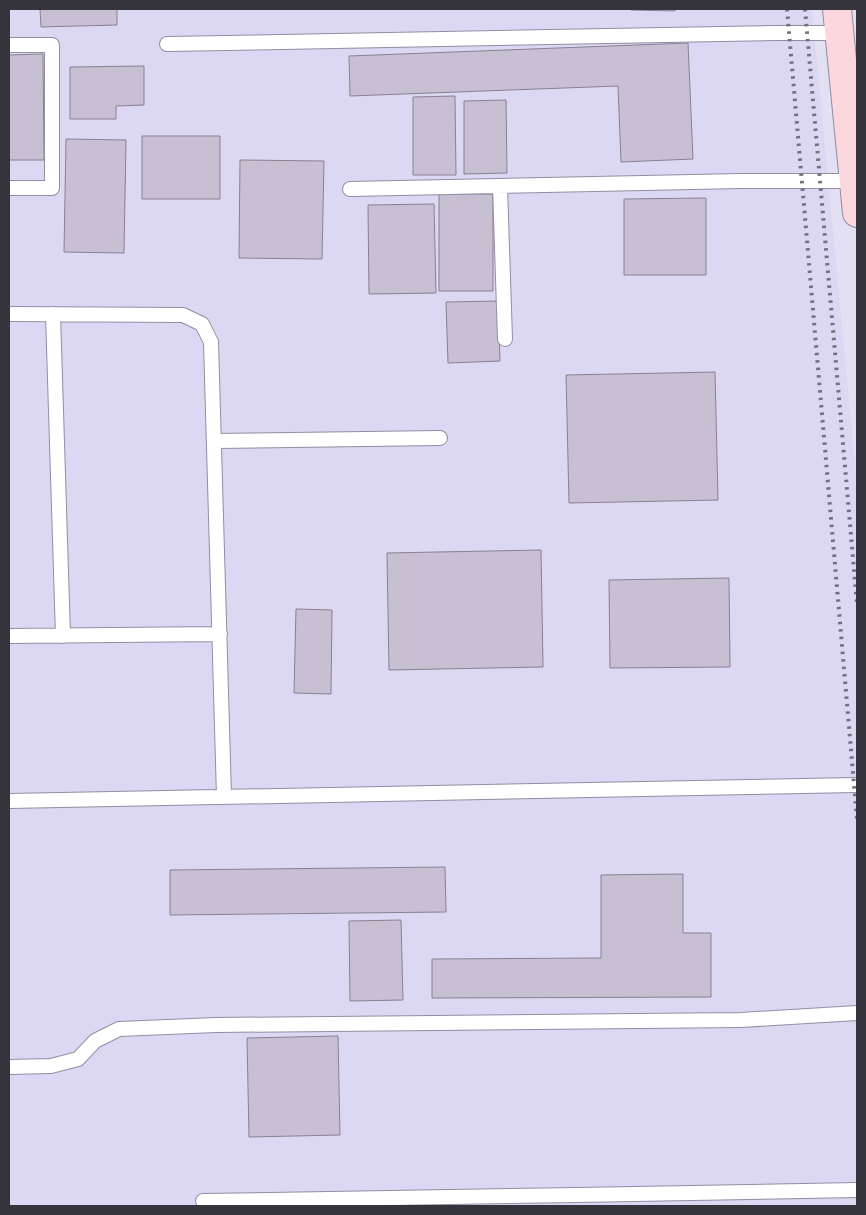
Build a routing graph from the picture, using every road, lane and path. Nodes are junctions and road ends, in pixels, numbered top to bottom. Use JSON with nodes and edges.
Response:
{"nodes":[{"id":1,"x":839,"y":21,"type":"edge"},
{"id":2,"x":167,"y":44,"type":"dead end"},
{"id":3,"x":9,"y":45,"type":"edge"},
{"id":4,"x":854,"y":181,"type":"junction"},
{"id":5,"x":500,"y":186,"type":"junction"},
{"id":6,"x":9,"y":188,"type":"edge"},
{"id":7,"x":350,"y":189,"type":"dead end"},
{"id":8,"x":857,"y":213,"type":"edge"},
{"id":9,"x":9,"y":314,"type":"edge"},
{"id":10,"x":53,"y":314,"type":"junction"},
{"id":11,"x":505,"y":339,"type":"dead end"},
{"id":12,"x":440,"y":438,"type":"dead end"},
{"id":13,"x":214,"y":441,"type":"junction"},
{"id":14,"x":220,"y":634,"type":"junction"},
{"id":15,"x":9,"y":636,"type":"edge"},
{"id":16,"x":63,"y":636,"type":"junction"},
{"id":17,"x":857,"y":785,"type":"edge"},
{"id":18,"x":224,"y":797,"type":"junction"},
{"id":19,"x":9,"y":801,"type":"edge"},
{"id":20,"x":857,"y":1013,"type":"edge"},
{"id":21,"x":9,"y":1067,"type":"edge"},
{"id":22,"x":857,"y":1190,"type":"edge"},
{"id":23,"x":203,"y":1201,"type":"dead end"},
{"id":24,"x":309,"y":1203,"type":"edge"},
{"id":25,"x":387,"y":1203,"type":"edge"}],
"edges":[{"from":1,"to":2,"type":"lane"},
{"from":1,"to":4,"type":"main road"},
{"from":3,"to":6,"type":"lane"},
{"from":4,"to":5,"type":"lane"},
{"from":4,"to":8,"type":"main road"},
{"from":5,"to":7,"type":"lane"},
{"from":5,"to":11,"type":"lane"},
{"from":9,"to":10,"type":"lane"},
{"from":10,"to":13,"type":"lane"},
{"from":10,"to":16,"type":"lane"},
{"from":12,"to":13,"type":"lane"},
{"from":13,"to":14,"type":"lane"},
{"from":14,"to":16,"type":"lane"},
{"from":14,"to":18,"type":"lane"},
{"from":15,"to":16,"type":"lane"},
{"from":17,"to":18,"type":"lane"},
{"from":18,"to":19,"type":"lane"},
{"from":20,"to":21,"type":"lane"},
{"from":22,"to":25,"type":"lane"},
{"from":23,"to":24,"type":"lane"},
{"from":24,"to":25,"type":"lane"}]}
